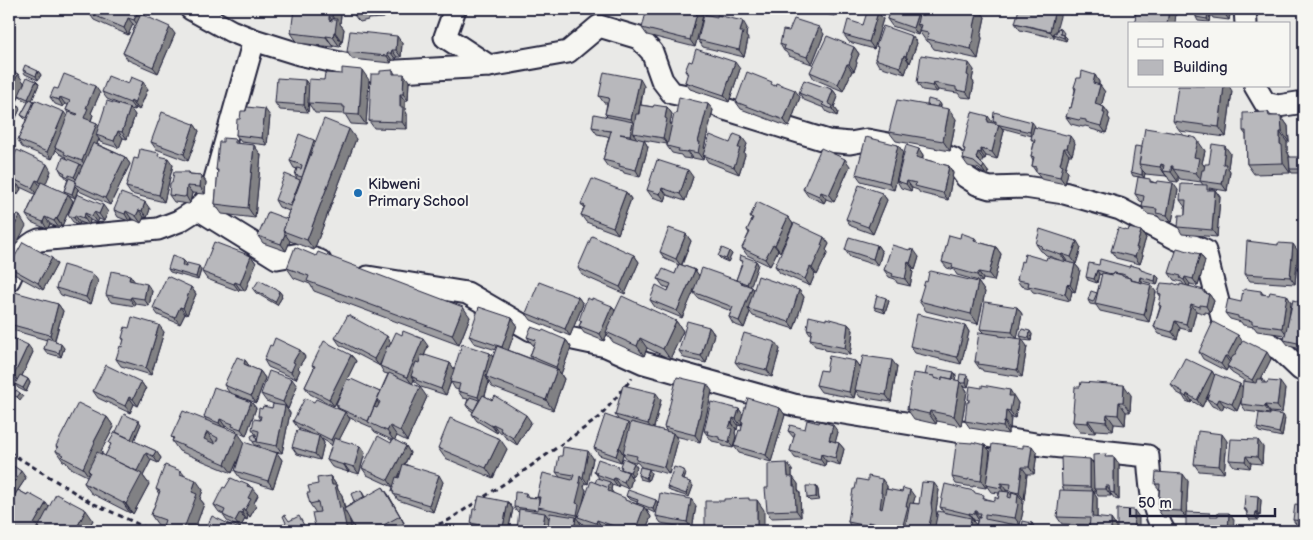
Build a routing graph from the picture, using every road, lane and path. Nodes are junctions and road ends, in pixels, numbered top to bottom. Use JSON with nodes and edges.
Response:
{"nodes":[{"id":1,"x":191,"y":9,"type":"edge"},
{"id":2,"x":455,"y":9,"type":"edge"},
{"id":3,"x":1245,"y":9,"type":"edge"},
{"id":4,"x":1246,"y":22,"type":"edge"},
{"id":5,"x":254,"y":40,"type":"junction"},
{"id":6,"x":489,"y":66,"type":"junction"},
{"id":7,"x":1256,"y":88,"type":"edge"},
{"id":8,"x":1304,"y":102,"type":"edge"},
{"id":9,"x":198,"y":209,"type":"junction"},
{"id":10,"x":9,"y":280,"type":"edge"},
{"id":11,"x":644,"y":363,"type":"junction"},
{"id":12,"x":1304,"y":371,"type":"edge"},
{"id":13,"x":9,"y":452,"type":"edge"},
{"id":14,"x":153,"y":531,"type":"edge"},
{"id":15,"x":422,"y":531,"type":"edge"},
{"id":16,"x":1164,"y":531,"type":"edge"}],
"edges":[{"from":1,"to":5,"type":"street"},
{"from":2,"to":6,"type":"street"},
{"from":3,"to":4,"type":"street"},
{"from":5,"to":6,"type":"street"},
{"from":5,"to":9,"type":"street"},
{"from":6,"to":12,"type":"street"},
{"from":7,"to":8,"type":"street"},
{"from":9,"to":10,"type":"street"},
{"from":9,"to":11,"type":"street"},
{"from":11,"to":15,"type":"path"},
{"from":11,"to":16,"type":"street"},
{"from":13,"to":14,"type":"path"}]}
